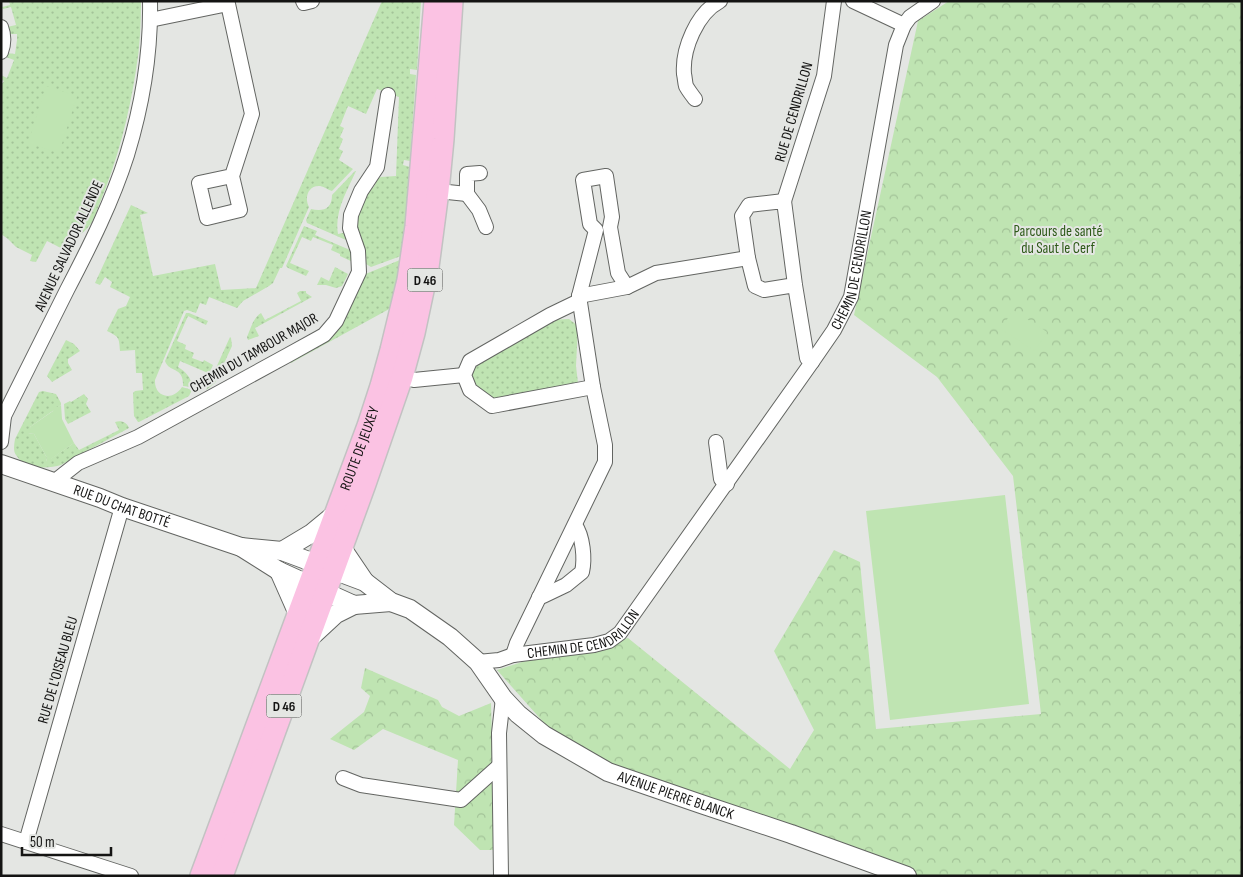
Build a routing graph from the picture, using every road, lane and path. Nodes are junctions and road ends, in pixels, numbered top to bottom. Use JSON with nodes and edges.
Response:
{"nodes":[{"id":1,"x":150,"y":1,"type":"edge"},
{"id":2,"x":303,"y":1,"type":"edge"},
{"id":3,"x":312,"y":1,"type":"edge"},
{"id":4,"x":435,"y":1,"type":"edge"},
{"id":5,"x":452,"y":1,"type":"edge"},
{"id":6,"x":720,"y":1,"type":"edge"},
{"id":7,"x":834,"y":1,"type":"edge"},
{"id":8,"x":853,"y":1,"type":"edge"},
{"id":9,"x":933,"y":1,"type":"edge"},
{"id":10,"x":232,"y":2,"type":"edge"},
{"id":11,"x":150,"y":20,"type":"junction"},
{"id":12,"x":904,"y":26,"type":"junction"},
{"id":13,"x":1,"y":27,"type":"edge"},
{"id":14,"x":1,"y":52,"type":"edge"},
{"id":15,"x":388,"y":95,"type":"dead end"},
{"id":16,"x":695,"y":99,"type":"dead end"},
{"id":17,"x":480,"y":173,"type":"dead end"},
{"id":18,"x":232,"y":176,"type":"dead end"},
{"id":19,"x":438,"y":191,"type":"junction"},
{"id":20,"x":467,"y":194,"type":"junction"},
{"id":21,"x":784,"y":201,"type":"junction"},
{"id":22,"x":486,"y":227,"type":"dead end"},
{"id":23,"x":610,"y":227,"type":"junction"},
{"id":24,"x":596,"y":230,"type":"junction"},
{"id":25,"x":748,"y":258,"type":"junction"},
{"id":26,"x":795,"y":285,"type":"junction"},
{"id":27,"x":627,"y":288,"type":"junction"},
{"id":28,"x":579,"y":299,"type":"junction"},
{"id":29,"x":812,"y":362,"type":"junction"},
{"id":30,"x":464,"y":375,"type":"junction"},
{"id":31,"x":402,"y":377,"type":"junction"},
{"id":32,"x":593,"y":387,"type":"junction"},
{"id":33,"x":2,"y":416,"type":"edge"},
{"id":34,"x":1,"y":442,"type":"edge"},
{"id":35,"x":716,"y":442,"type":"dead end"},
{"id":36,"x":1,"y":464,"type":"edge"},
{"id":37,"x":56,"y":484,"type":"junction"},
{"id":38,"x":727,"y":484,"type":"junction"},
{"id":39,"x":122,"y":507,"type":"junction"},
{"id":40,"x":335,"y":514,"type":"junction"},
{"id":41,"x":575,"y":525,"type":"junction"},
{"id":42,"x":241,"y":547,"type":"junction"},
{"id":43,"x":342,"y":548,"type":"junction"},
{"id":44,"x":282,"y":551,"type":"junction"},
{"id":45,"x":324,"y":567,"type":"junction"},
{"id":46,"x":279,"y":571,"type":"junction"},
{"id":47,"x":365,"y":582,"type":"junction"},
{"id":48,"x":317,"y":588,"type":"junction"},
{"id":49,"x":540,"y":597,"type":"junction"},
{"id":50,"x":391,"y":602,"type":"junction"},
{"id":51,"x":354,"y":605,"type":"junction"},
{"id":52,"x":298,"y":614,"type":"junction"},
{"id":53,"x":309,"y":639,"type":"junction"},
{"id":54,"x":513,"y":655,"type":"junction"},
{"id":55,"x":478,"y":662,"type":"junction"},
{"id":56,"x":503,"y":698,"type":"junction"},
{"id":57,"x":499,"y":766,"type":"junction"},
{"id":58,"x":343,"y":778,"type":"dead end"},
{"id":59,"x":1,"y":834,"type":"edge"},
{"id":60,"x":26,"y":842,"type":"junction"},
{"id":61,"x":130,"y":876,"type":"edge"},
{"id":62,"x":201,"y":876,"type":"edge"},
{"id":63,"x":222,"y":876,"type":"edge"},
{"id":64,"x":501,"y":876,"type":"edge"},
{"id":65,"x":906,"y":876,"type":"edge"}],
"edges":[{"from":1,"to":11,"type":"street","name":"AVENUE SALVADOR ALLENDE"},
{"from":2,"to":3,"type":"street"},
{"from":4,"to":40,"type":"main road","name":"ROUTE DE JEUXEY"},
{"from":5,"to":19,"type":"main road","name":"ROUTE DE JEUXEY","number":"D 46"},
{"from":6,"to":16,"type":"street"},
{"from":7,"to":21,"type":"street","name":"RUE DE CENDRILLON"},
{"from":8,"to":12,"type":"street"},
{"from":9,"to":12,"type":"street"},
{"from":10,"to":11,"type":"street"},
{"from":10,"to":18,"type":"street"},
{"from":11,"to":33,"type":"street","name":"AVENUE SALVADOR ALLENDE"},
{"from":12,"to":29,"type":"street","name":"CHEMIN DE CENDRILLON"},
{"from":13,"to":14,"type":"street"},
{"from":15,"to":37,"type":"street","name":"CHEMIN DU TAMBOUR MAJOR"},
{"from":17,"to":20,"type":"street"},
{"from":19,"to":20,"type":"street"},
{"from":19,"to":31,"type":"main road","name":"ROUTE DE JEUXEY","number":"D 46"},
{"from":20,"to":22,"type":"street"},
{"from":21,"to":25,"type":"street"},
{"from":21,"to":26,"type":"street","name":"RUE DE CENDRILLON"},
{"from":23,"to":24,"type":"street"},
{"from":23,"to":24,"type":"street"},
{"from":23,"to":27,"type":"street"},
{"from":24,"to":28,"type":"street"},
{"from":25,"to":26,"type":"street"},
{"from":25,"to":27,"type":"street"},
{"from":26,"to":29,"type":"street","name":"RUE DE CENDRILLON"},
{"from":27,"to":28,"type":"street"},
{"from":28,"to":30,"type":"street"},
{"from":28,"to":32,"type":"street"},
{"from":29,"to":38,"type":"street","name":"CHEMIN DE CENDRILLON"},
{"from":30,"to":31,"type":"street"},
{"from":30,"to":32,"type":"street"},
{"from":31,"to":43,"type":"main road","name":"ROUTE DE JEUXEY","number":"D 46"},
{"from":32,"to":41,"type":"street"},
{"from":33,"to":34,"type":"street"},
{"from":35,"to":38,"type":"street"},
{"from":36,"to":37,"type":"street","name":"RUE DU CHAT BOTTÉ"},
{"from":37,"to":39,"type":"street","name":"RUE DU CHAT BOTTÉ"},
{"from":38,"to":54,"type":"street","name":"CHEMIN DE CENDRILLON"},
{"from":39,"to":42,"type":"street","name":"RUE DU CHAT BOTTÉ"},
{"from":39,"to":60,"type":"street","name":"RUE DE L'OISEAU BLEU"},
{"from":40,"to":44,"type":"street"},
{"from":40,"to":45,"type":"main road","name":"ROUTE DE JEUXEY"},
{"from":41,"to":49,"type":"street"},
{"from":41,"to":49,"type":"street"},
{"from":42,"to":44,"type":"street","name":"RUE DU CHAT BOTTÉ"},
{"from":42,"to":46,"type":"street","name":"RUE DU CHAT BOTTÉ"},
{"from":43,"to":45,"type":"main road","name":"ROUTE DE JEUXEY","number":"D 46"},
{"from":43,"to":47,"type":"street"},
{"from":44,"to":45,"type":"street","name":"RUE DU CHAT BOTTÉ"},
{"from":45,"to":47,"type":"street"},
{"from":45,"to":48,"type":"main road","name":"ROUTE DE JEUXEY","number":"D 46"},
{"from":46,"to":48,"type":"street","name":"RUE DU CHAT BOTTÉ"},
{"from":46,"to":52,"type":"street"},
{"from":47,"to":50,"type":"street"},
{"from":48,"to":51,"type":"street"},
{"from":48,"to":52,"type":"main road","name":"ROUTE DE JEUXEY"},
{"from":48,"to":53,"type":"main road","name":"ROUTE DE JEUXEY","number":"D 46"},
{"from":49,"to":54,"type":"street"},
{"from":50,"to":51,"type":"street"},
{"from":50,"to":55,"type":"street"},
{"from":51,"to":53,"type":"street"},
{"from":52,"to":62,"type":"main road","name":"ROUTE DE JEUXEY"},
{"from":53,"to":63,"type":"main road","name":"ROUTE DE JEUXEY","number":"D 46"},
{"from":54,"to":55,"type":"street","name":"CHEMIN DE CENDRILLON"},
{"from":55,"to":56,"type":"street","name":"AVENUE PIERRE BLANCK"},
{"from":56,"to":57,"type":"street"},
{"from":56,"to":65,"type":"street","name":"AVENUE PIERRE BLANCK"},
{"from":57,"to":58,"type":"street"},
{"from":57,"to":64,"type":"street"},
{"from":59,"to":60,"type":"street"},
{"from":60,"to":61,"type":"street"}]}
